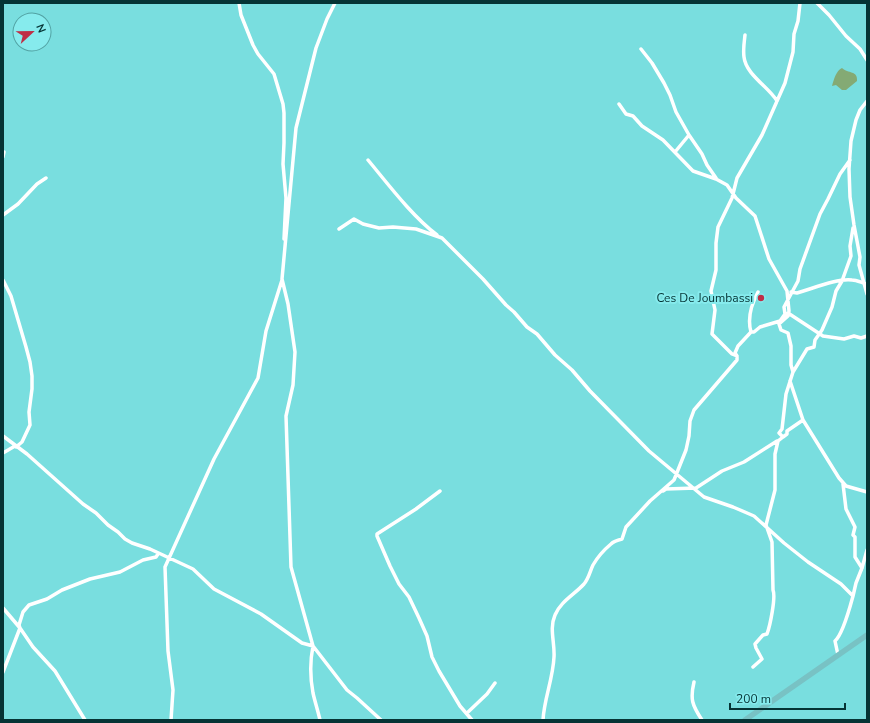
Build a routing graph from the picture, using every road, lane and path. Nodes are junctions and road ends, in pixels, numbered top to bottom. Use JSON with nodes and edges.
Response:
{"nodes":[{"id":1,"x":239,"y":3,"type":"edge"},
{"id":2,"x":335,"y":3,"type":"edge"},
{"id":3,"x":800,"y":3,"type":"edge"},
{"id":4,"x":817,"y":3,"type":"edge"},
{"id":5,"x":820,"y":3,"type":"edge"},
{"id":6,"x":821,"y":8,"type":"junction"},
{"id":7,"x":745,"y":35,"type":"dead end"},
{"id":8,"x":641,"y":49,"type":"dead end"},
{"id":9,"x":867,"y":60,"type":"edge"},
{"id":10,"x":777,"y":101,"type":"junction"},
{"id":11,"x":867,"y":101,"type":"edge"},
{"id":12,"x":619,"y":104,"type":"dead end"},
{"id":13,"x":689,"y":135,"type":"junction"},
{"id":14,"x":675,"y":152,"type":"junction"},
{"id":15,"x":368,"y":160,"type":"dead end"},
{"id":16,"x":850,"y":160,"type":"junction"},
{"id":17,"x":46,"y":178,"type":"dead end"},
{"id":18,"x":720,"y":181,"type":"junction"},
{"id":19,"x":733,"y":194,"type":"junction"},
{"id":20,"x":3,"y":216,"type":"edge"},
{"id":21,"x":854,"y":225,"type":"junction"},
{"id":22,"x":339,"y":229,"type":"dead end"},
{"id":23,"x":442,"y":238,"type":"junction"},
{"id":24,"x":285,"y":254,"type":"junction"},
{"id":25,"x":282,"y":279,"type":"junction"},
{"id":26,"x":3,"y":280,"type":"edge"},
{"id":27,"x":842,"y":280,"type":"junction"},
{"id":28,"x":865,"y":284,"type":"edge"},
{"id":29,"x":758,"y":292,"type":"dead end"},
{"id":30,"x":789,"y":292,"type":"junction"},
{"id":31,"x":867,"y":294,"type":"edge"},
{"id":32,"x":788,"y":301,"type":"junction"},
{"id":33,"x":788,"y":313,"type":"junction"},
{"id":34,"x":751,"y":332,"type":"junction"},
{"id":35,"x":819,"y":334,"type":"junction"},
{"id":36,"x":867,"y":336,"type":"edge"},
{"id":37,"x":737,"y":356,"type":"junction"},
{"id":38,"x":793,"y":372,"type":"junction"},
{"id":39,"x":790,"y":380,"type":"junction"},
{"id":40,"x":803,"y":420,"type":"junction"},
{"id":41,"x":3,"y":436,"type":"edge"},
{"id":42,"x":783,"y":437,"type":"junction"},
{"id":43,"x":778,"y":441,"type":"junction"},
{"id":44,"x":16,"y":446,"type":"junction"},
{"id":45,"x":3,"y":453,"type":"edge"},
{"id":46,"x":677,"y":474,"type":"junction"},
{"id":47,"x":843,"y":483,"type":"junction"},
{"id":48,"x":693,"y":489,"type":"junction"},
{"id":49,"x":440,"y":491,"type":"dead end"},
{"id":50,"x":662,"y":491,"type":"junction"},
{"id":51,"x":867,"y":492,"type":"edge"},
{"id":52,"x":769,"y":530,"type":"junction"},
{"id":53,"x":867,"y":550,"type":"edge"},
{"id":54,"x":158,"y":554,"type":"junction"},
{"id":55,"x":169,"y":559,"type":"junction"},
{"id":56,"x":862,"y":568,"type":"junction"},
{"id":57,"x":853,"y":596,"type":"junction"},
{"id":58,"x":3,"y":608,"type":"edge"},
{"id":59,"x":20,"y":628,"type":"junction"},
{"id":60,"x":867,"y":635,"type":"edge"},
{"id":61,"x":313,"y":646,"type":"junction"},
{"id":62,"x":838,"y":656,"type":"junction"},
{"id":63,"x":753,"y":667,"type":"dead end"},
{"id":64,"x":3,"y":672,"type":"edge"},
{"id":65,"x":694,"y":682,"type":"dead end"},
{"id":66,"x":495,"y":683,"type":"dead end"},
{"id":67,"x":467,"y":713,"type":"junction"},
{"id":68,"x":85,"y":720,"type":"edge"},
{"id":69,"x":171,"y":720,"type":"edge"},
{"id":70,"x":320,"y":720,"type":"edge"},
{"id":71,"x":381,"y":720,"type":"edge"},
{"id":72,"x":472,"y":720,"type":"edge"},
{"id":73,"x":543,"y":720,"type":"edge"},
{"id":74,"x":702,"y":720,"type":"edge"},
{"id":75,"x":745,"y":720,"type":"edge"}],
"edges":[{"from":1,"to":24,"type":"street"},
{"from":2,"to":24,"type":"street"},
{"from":3,"to":10,"type":"street"},
{"from":4,"to":6,"type":"street"},
{"from":5,"to":6,"type":"street"},
{"from":6,"to":9,"type":"street"},
{"from":7,"to":10,"type":"street"},
{"from":8,"to":13,"type":"street"},
{"from":10,"to":19,"type":"street"},
{"from":11,"to":16,"type":"street"},
{"from":12,"to":14,"type":"street"},
{"from":13,"to":14,"type":"street"},
{"from":13,"to":18,"type":"street"},
{"from":14,"to":18,"type":"street"},
{"from":15,"to":23,"type":"street"},
{"from":16,"to":21,"type":"street"},
{"from":16,"to":30,"type":"street"},
{"from":17,"to":20,"type":"street"},
{"from":18,"to":19,"type":"street"},
{"from":19,"to":30,"type":"street"},
{"from":19,"to":37,"type":"street"},
{"from":21,"to":27,"type":"street"},
{"from":21,"to":28,"type":"street"},
{"from":22,"to":23,"type":"street"},
{"from":23,"to":46,"type":"street"},
{"from":24,"to":25,"type":"street"},
{"from":25,"to":55,"type":"street"},
{"from":25,"to":61,"type":"street"},
{"from":26,"to":44,"type":"street"},
{"from":27,"to":28,"type":"street"},
{"from":27,"to":30,"type":"street"},
{"from":27,"to":35,"type":"street"},
{"from":28,"to":31,"type":"street"},
{"from":29,"to":34,"type":"street"},
{"from":30,"to":32,"type":"street"},
{"from":32,"to":33,"type":"street"},
{"from":32,"to":34,"type":"street"},
{"from":33,"to":35,"type":"street"},
{"from":33,"to":38,"type":"street"},
{"from":34,"to":37,"type":"street"},
{"from":35,"to":36,"type":"street"},
{"from":35,"to":38,"type":"street"},
{"from":37,"to":46,"type":"street"},
{"from":38,"to":39,"type":"street"},
{"from":39,"to":40,"type":"street"},
{"from":39,"to":42,"type":"street"},
{"from":40,"to":42,"type":"street"},
{"from":40,"to":47,"type":"street"},
{"from":41,"to":44,"type":"street"},
{"from":42,"to":43,"type":"street"},
{"from":43,"to":48,"type":"street"},
{"from":43,"to":52,"type":"street"},
{"from":44,"to":45,"type":"street"},
{"from":44,"to":54,"type":"street"},
{"from":46,"to":48,"type":"street"},
{"from":46,"to":50,"type":"street"},
{"from":47,"to":51,"type":"street"},
{"from":47,"to":56,"type":"street"},
{"from":48,"to":50,"type":"street"},
{"from":48,"to":52,"type":"street"},
{"from":49,"to":67,"type":"street"},
{"from":50,"to":73,"type":"street"},
{"from":52,"to":57,"type":"street"},
{"from":52,"to":63,"type":"street"},
{"from":53,"to":56,"type":"street"},
{"from":54,"to":55,"type":"street"},
{"from":54,"to":59,"type":"street"},
{"from":55,"to":61,"type":"street"},
{"from":55,"to":69,"type":"street"},
{"from":56,"to":57,"type":"street"},
{"from":57,"to":62,"type":"street"},
{"from":58,"to":59,"type":"street"},
{"from":59,"to":64,"type":"street"},
{"from":59,"to":68,"type":"street"},
{"from":60,"to":62,"type":"main road"},
{"from":61,"to":70,"type":"street"},
{"from":61,"to":71,"type":"street"},
{"from":62,"to":75,"type":"main road"},
{"from":65,"to":74,"type":"street"},
{"from":66,"to":67,"type":"street"},
{"from":67,"to":72,"type":"street"}]}
